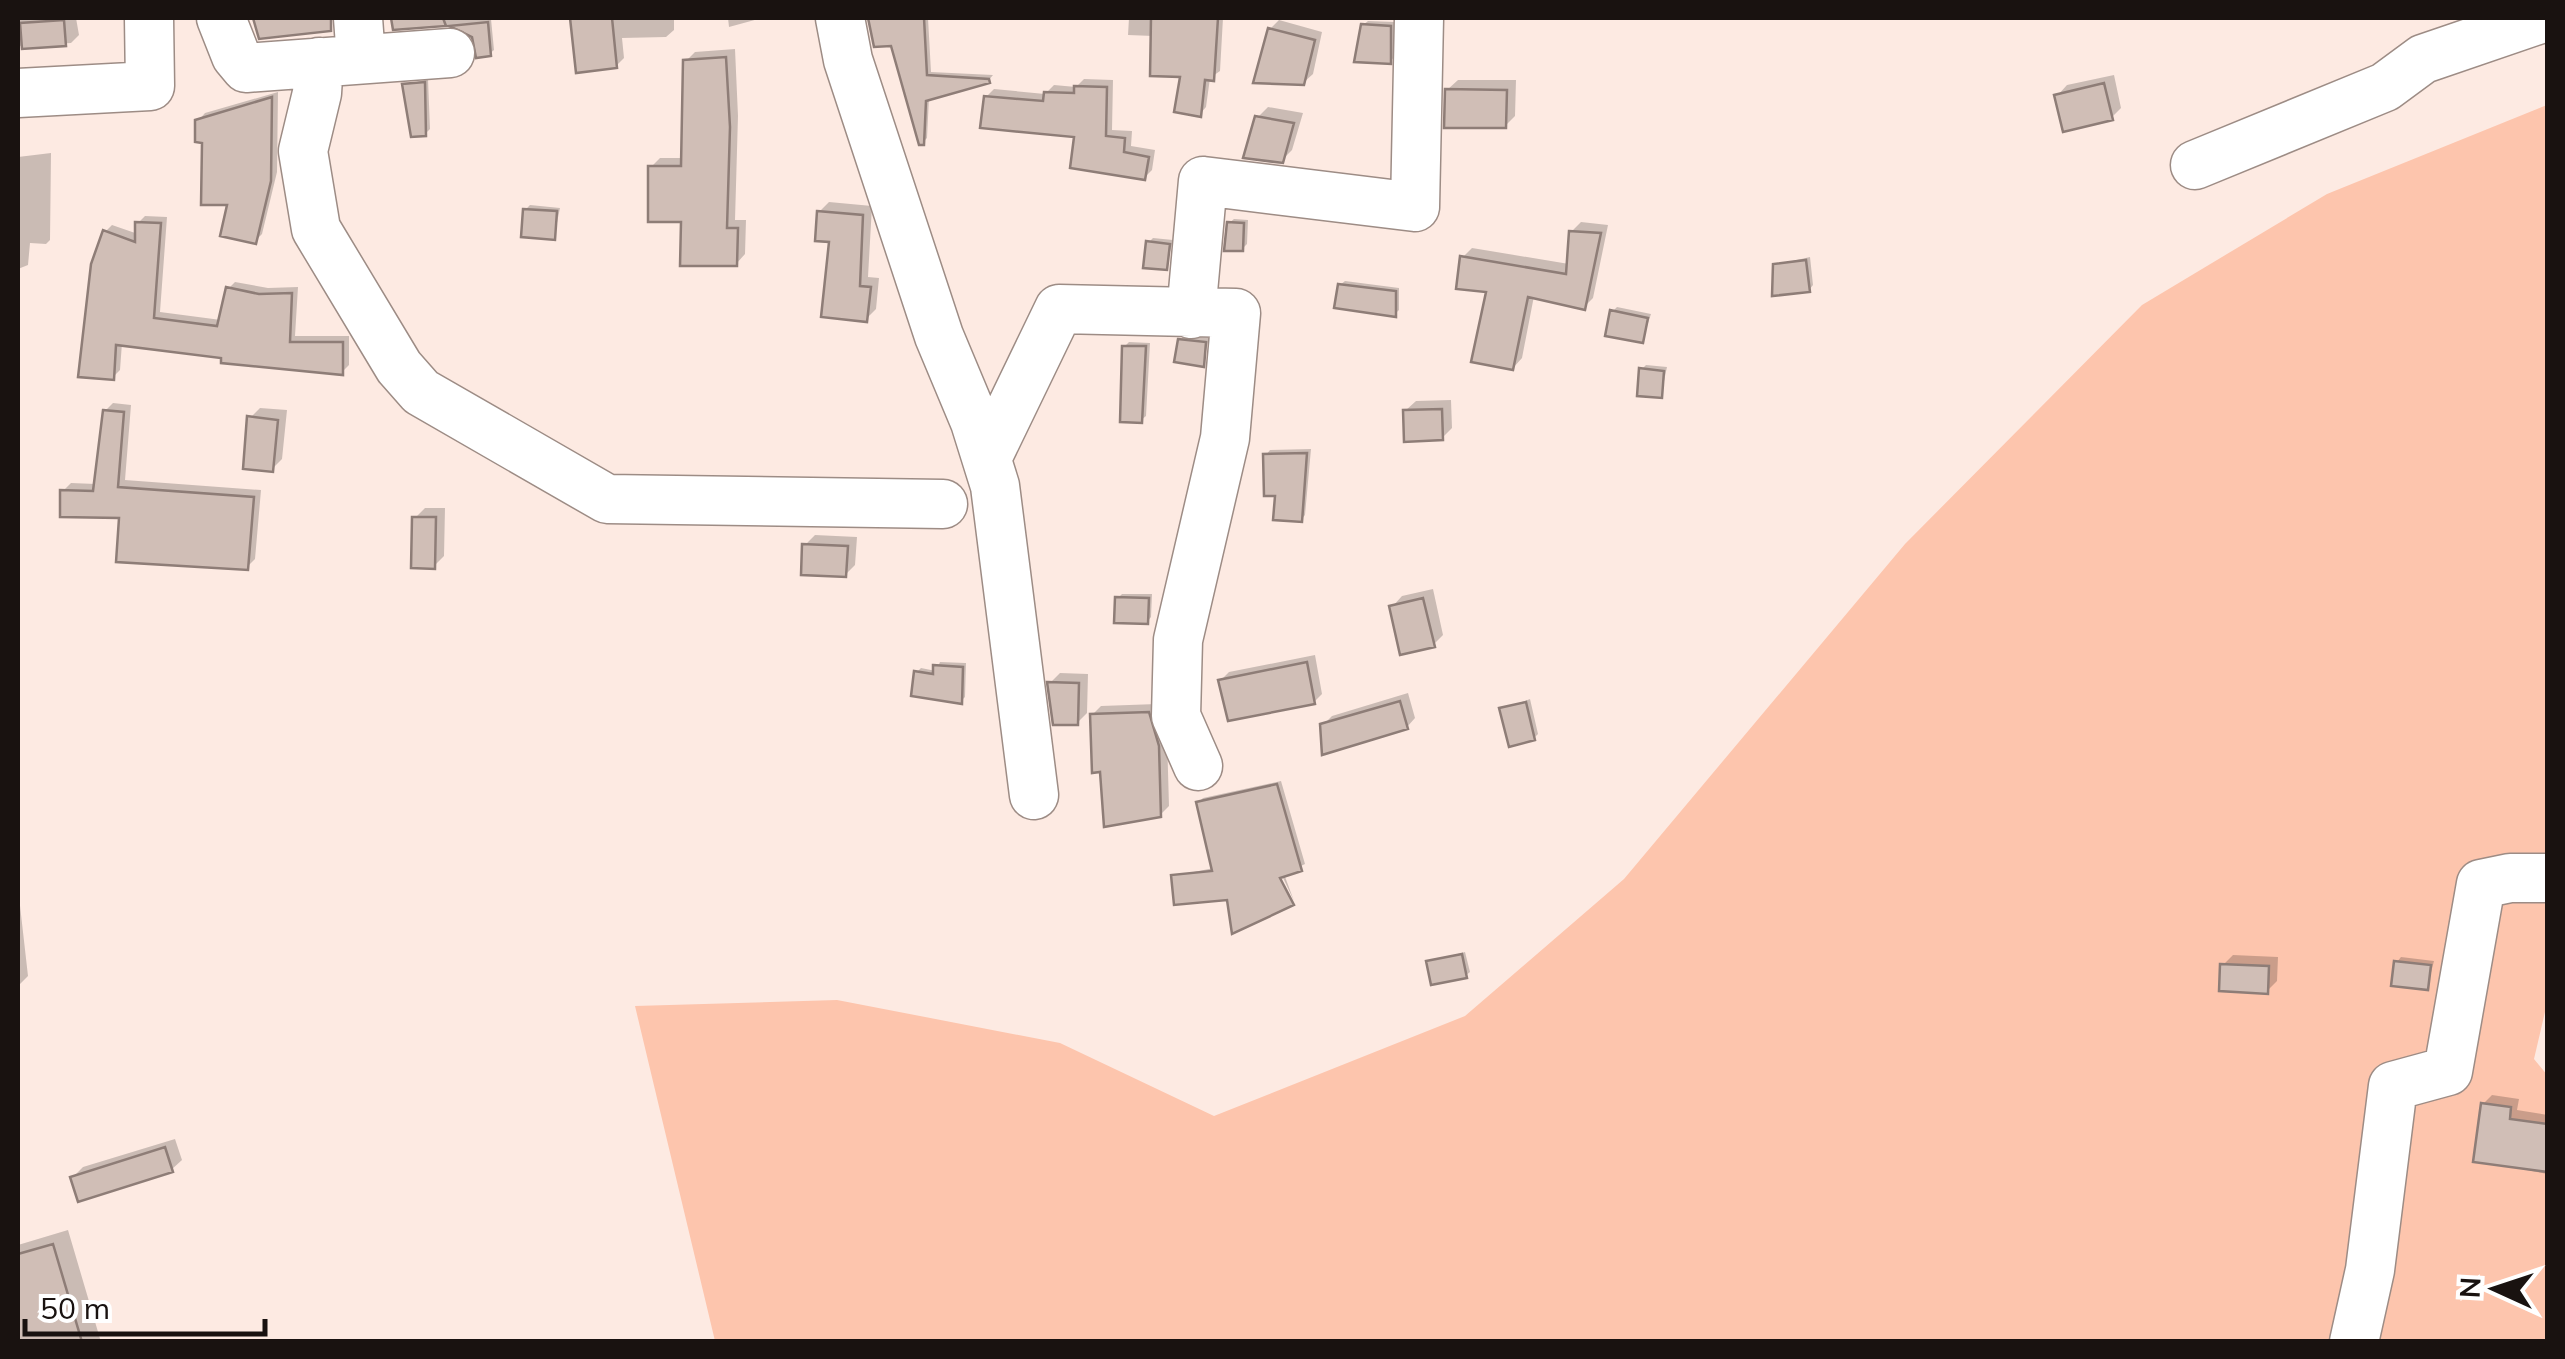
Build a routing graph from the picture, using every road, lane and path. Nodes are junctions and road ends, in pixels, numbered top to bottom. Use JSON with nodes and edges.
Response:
{"nodes":[{"id":1,"x":149,"y":18,"type":"edge"},
{"id":2,"x":221,"y":18,"type":"edge"},
{"id":3,"x":840,"y":18,"type":"edge"},
{"id":4,"x":1419,"y":18,"type":"edge"},
{"id":5,"x":2543,"y":18,"type":"edge"},
{"id":6,"x":346,"y":46,"type":"edge"},
{"id":7,"x":450,"y":53,"type":"dead end"},
{"id":8,"x":18,"y":94,"type":"edge"},
{"id":9,"x":2195,"y":165,"type":"dead end"},
{"id":10,"x":1190,"y":314,"type":"junction"},
{"id":11,"x":986,"y":458,"type":"junction"},
{"id":12,"x":943,"y":504,"type":"dead end"},
{"id":13,"x":1198,"y":766,"type":"dead end"},
{"id":14,"x":1034,"y":795,"type":"dead end"},
{"id":15,"x":2548,"y":878,"type":"edge"},
{"id":16,"x":2354,"y":1342,"type":"edge"}],
"edges":[{"from":1,"to":8,"type":"street"},
{"from":2,"to":6,"type":"street"},
{"from":3,"to":11,"type":"street"},
{"from":4,"to":10,"type":"street"},
{"from":5,"to":9,"type":"street"},
{"from":6,"to":7,"type":"street"},
{"from":6,"to":12,"type":"street"},
{"from":10,"to":11,"type":"street"},
{"from":10,"to":13,"type":"street"},
{"from":11,"to":14,"type":"street"},
{"from":15,"to":16,"type":"street"}]}
